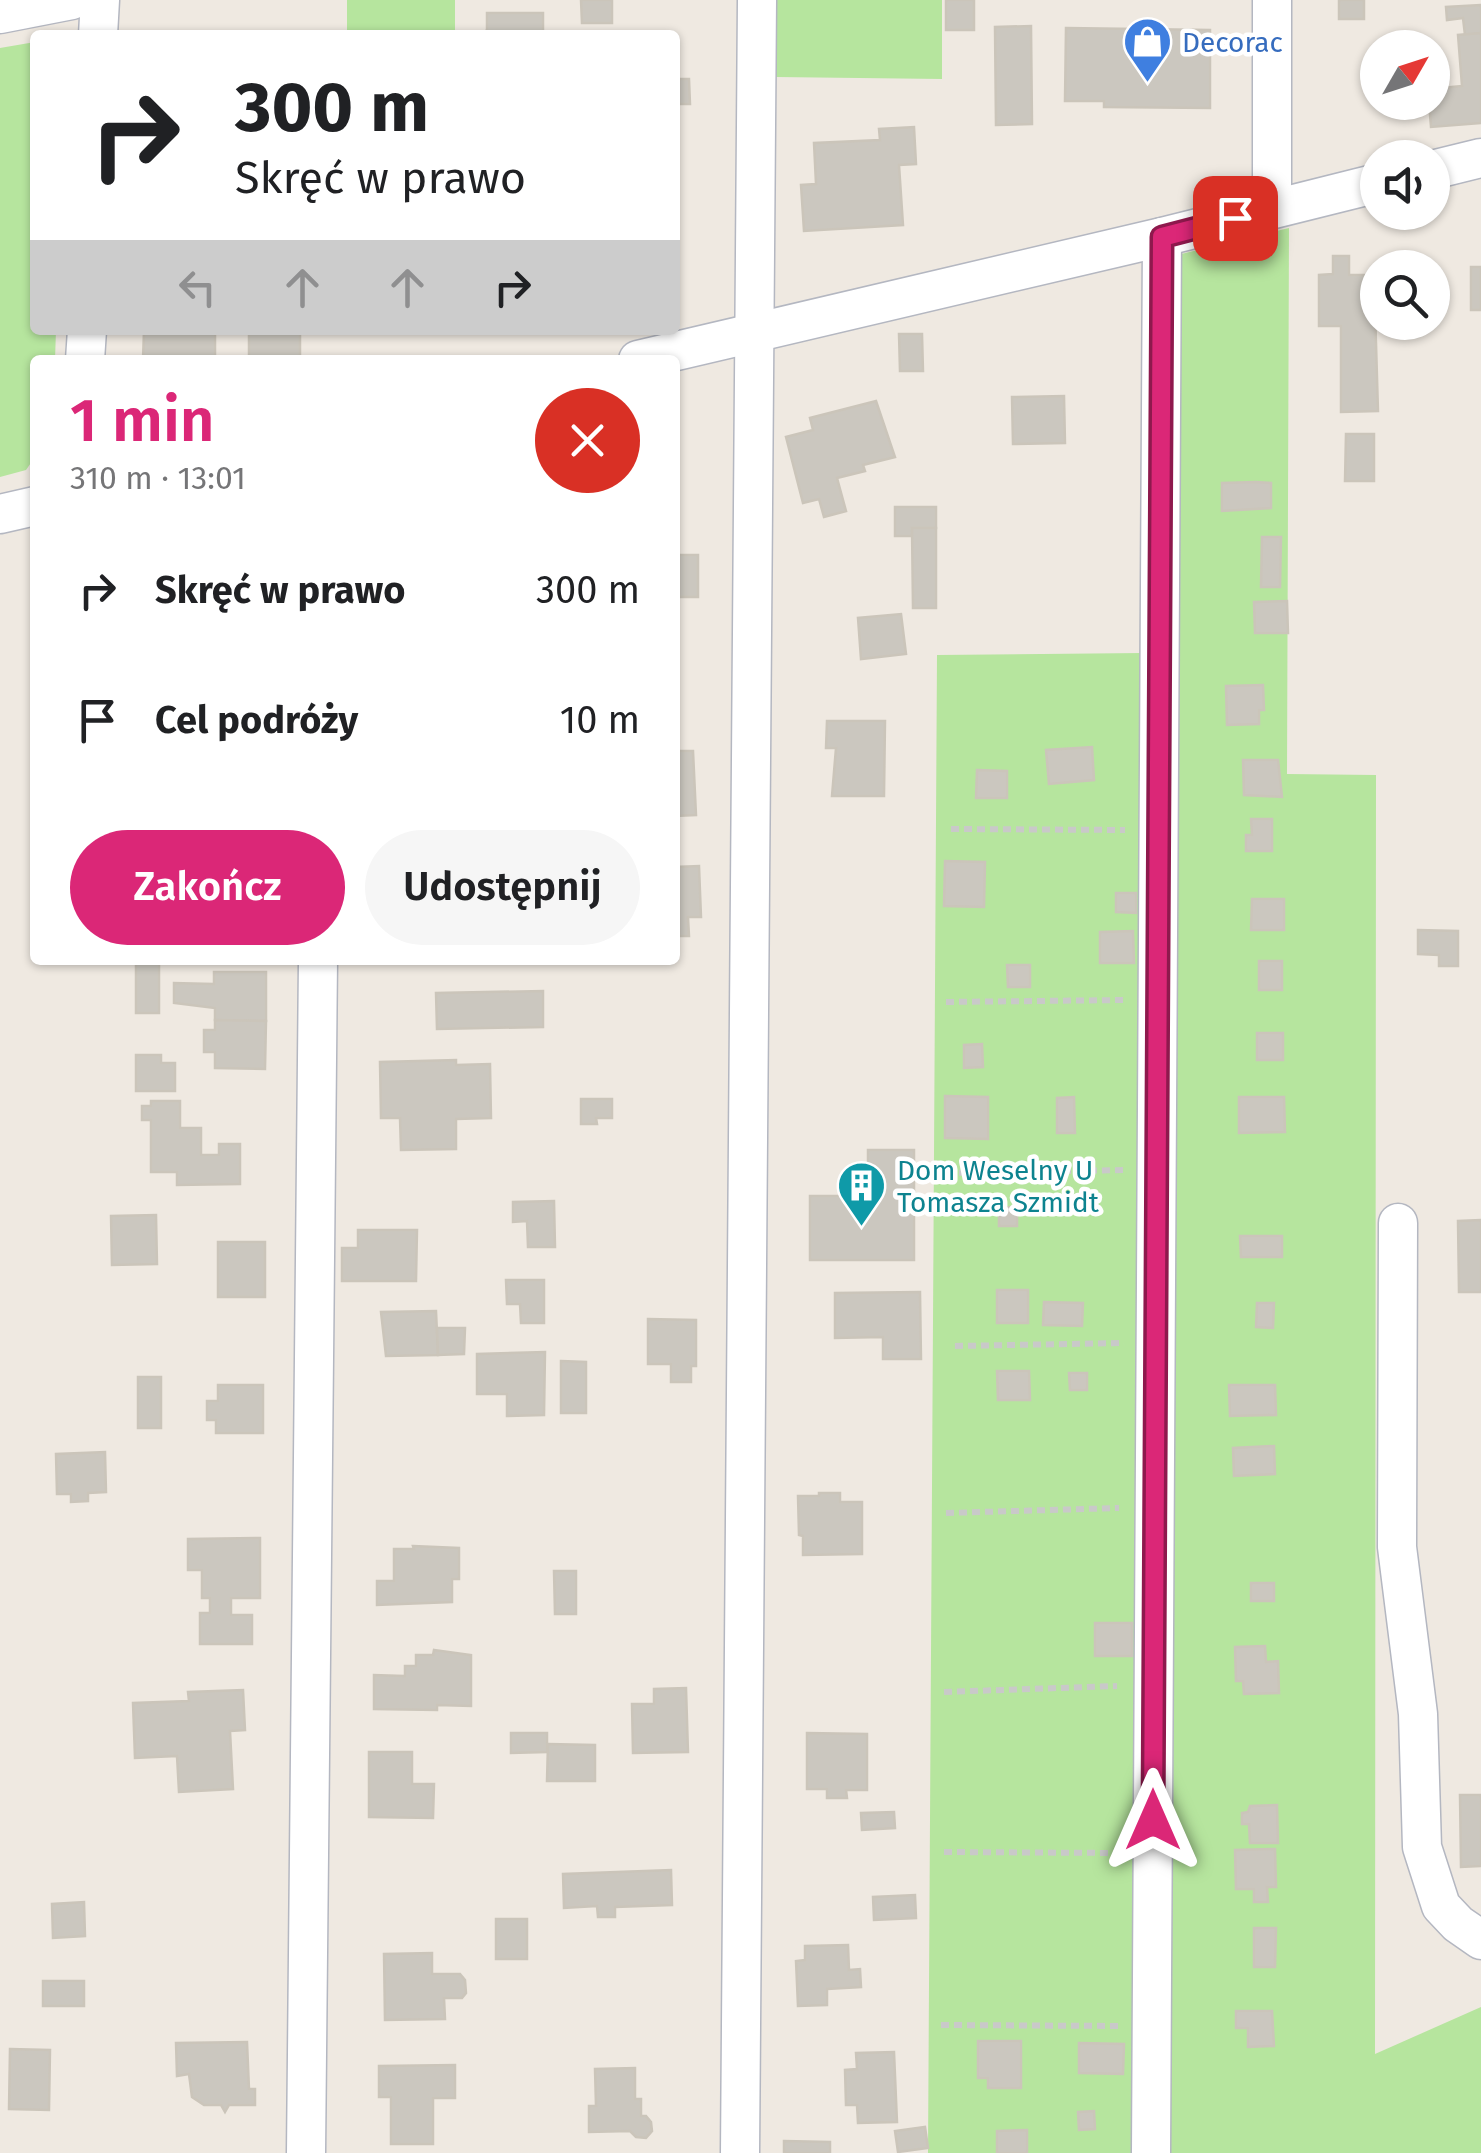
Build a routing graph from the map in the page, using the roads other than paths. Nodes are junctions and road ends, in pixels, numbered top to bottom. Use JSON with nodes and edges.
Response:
{"nodes":[{"id":1,"x":72,"y":0,"type":"edge"},
{"id":2,"x":100,"y":0,"type":"edge"},
{"id":3,"x":757,"y":0,"type":"edge"},
{"id":4,"x":1272,"y":0,"type":"edge"},
{"id":5,"x":0,"y":14,"type":"edge"},
{"id":6,"x":98,"y":30,"type":"edge"},
{"id":7,"x":1481,"y":158,"type":"edge"},
{"id":8,"x":1450,"y":166,"type":"edge"},
{"id":9,"x":1360,"y":187,"type":"edge"},
{"id":10,"x":1272,"y":209,"type":"junction"},
{"id":11,"x":1162,"y":237,"type":"junction"},
{"id":12,"x":755,"y":332,"type":"junction"},
{"id":13,"x":659,"y":355,"type":"edge"},
{"id":14,"x":30,"y":507,"type":"edge"},
{"id":15,"x":0,"y":514,"type":"edge"},
{"id":16,"x":318,"y":965,"type":"edge"},
{"id":17,"x":1398,"y":1224,"type":"dead end"},
{"id":18,"x":1481,"y":1940,"type":"edge"},
{"id":19,"x":306,"y":2153,"type":"edge"},
{"id":20,"x":740,"y":2153,"type":"edge"},
{"id":21,"x":1151,"y":2153,"type":"edge"}],
"edges":[{"from":1,"to":5,"type":"street"},
{"from":2,"to":6,"type":"street"},
{"from":3,"to":12,"type":"street"},
{"from":4,"to":10,"type":"street"},
{"from":7,"to":8,"type":"street"},
{"from":9,"to":10,"type":"street"},
{"from":10,"to":11,"type":"street"},
{"from":11,"to":12,"type":"street"},
{"from":11,"to":21,"type":"street"},
{"from":12,"to":13,"type":"street"},
{"from":12,"to":20,"type":"street"},
{"from":14,"to":15,"type":"street"},
{"from":16,"to":19,"type":"street"},
{"from":17,"to":18,"type":"street"}]}
